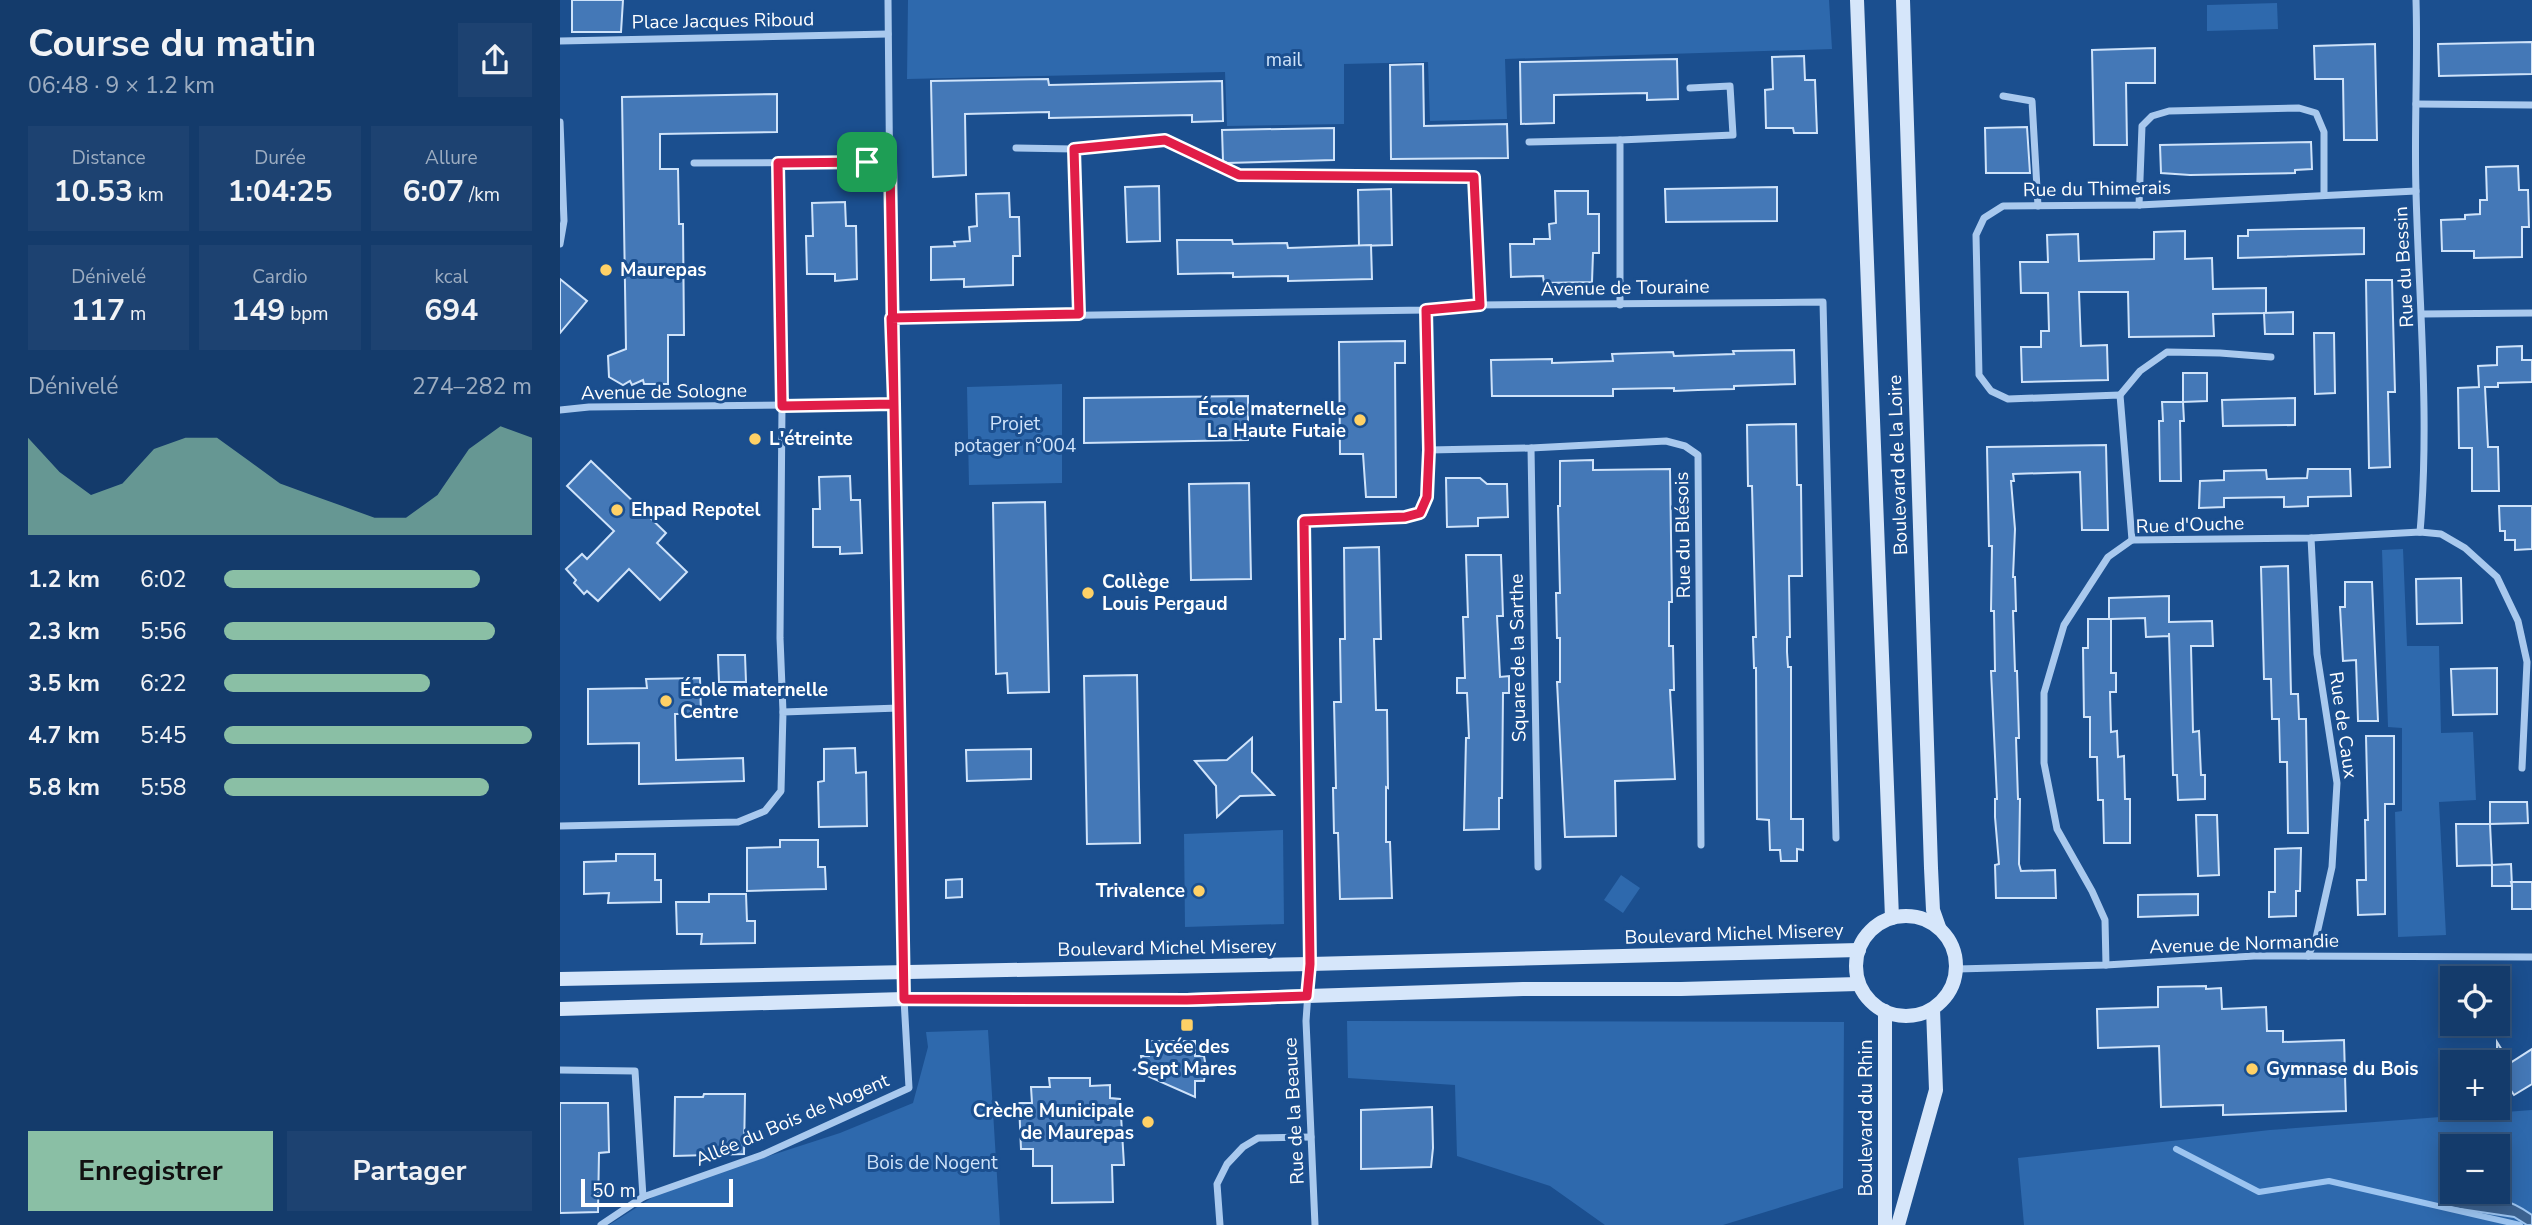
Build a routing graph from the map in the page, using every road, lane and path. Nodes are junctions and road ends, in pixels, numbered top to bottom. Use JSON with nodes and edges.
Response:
{"nodes":[{"id":1,"x":888,"y":0,"type":"edge"},
{"id":2,"x":1857,"y":0,"type":"edge"},
{"id":3,"x":1903,"y":0,"type":"edge"},
{"id":4,"x":2416,"y":0,"type":"edge"},
{"id":5,"x":888,"y":34,"type":"junction"},
{"id":6,"x":560,"y":41,"type":"edge"},
{"id":7,"x":1690,"y":88,"type":"dead end"},
{"id":8,"x":2003,"y":96,"type":"dead end"},
{"id":9,"x":2416,"y":104,"type":"junction"},
{"id":10,"x":2532,"y":105,"type":"edge"},
{"id":11,"x":560,"y":122,"type":"edge"},
{"id":12,"x":1620,"y":140,"type":"junction"},
{"id":13,"x":1529,"y":142,"type":"dead end"},
{"id":14,"x":1016,"y":148,"type":"dead end"},
{"id":15,"x":1074,"y":149,"type":"junction"},
{"id":16,"x":890,"y":162,"type":"junction"},
{"id":17,"x":694,"y":163,"type":"dead end"},
{"id":18,"x":778,"y":163,"type":"junction"},
{"id":19,"x":2416,"y":191,"type":"junction"},
{"id":20,"x":2324,"y":195,"type":"junction"},
{"id":21,"x":2139,"y":205,"type":"junction"},
{"id":22,"x":2038,"y":206,"type":"junction"},
{"id":23,"x":560,"y":244,"type":"edge"},
{"id":24,"x":1480,"y":305,"type":"junction"},
{"id":25,"x":1620,"y":305,"type":"junction"},
{"id":26,"x":1426,"y":310,"type":"junction"},
{"id":27,"x":2532,"y":313,"type":"edge"},
{"id":28,"x":1079,"y":314,"type":"junction"},
{"id":29,"x":2422,"y":314,"type":"junction"},
{"id":30,"x":891,"y":318,"type":"junction"},
{"id":31,"x":2271,"y":357,"type":"dead end"},
{"id":32,"x":2120,"y":396,"type":"junction"},
{"id":33,"x":894,"y":404,"type":"junction"},
{"id":34,"x":782,"y":406,"type":"junction"},
{"id":35,"x":560,"y":410,"type":"edge"},
{"id":36,"x":1531,"y":448,"type":"junction"},
{"id":37,"x":1429,"y":450,"type":"junction"},
{"id":38,"x":2420,"y":532,"type":"junction"},
{"id":39,"x":2311,"y":538,"type":"junction"},
{"id":40,"x":2132,"y":540,"type":"junction"},
{"id":41,"x":899,"y":708,"type":"junction"},
{"id":42,"x":783,"y":712,"type":"junction"},
{"id":43,"x":2522,"y":768,"type":"dead end"},
{"id":44,"x":560,"y":826,"type":"edge"},
{"id":45,"x":1836,"y":838,"type":"dead end"},
{"id":46,"x":1701,"y":845,"type":"dead end"},
{"id":47,"x":1538,"y":867,"type":"dead end"},
{"id":48,"x":1892,"y":918,"type":"junction"},
{"id":49,"x":1939,"y":927,"type":"junction"},
{"id":50,"x":1859,"y":950,"type":"junction"},
{"id":51,"x":2308,"y":956,"type":"junction"},
{"id":52,"x":2532,"y":957,"type":"edge"},
{"id":53,"x":1310,"y":964,"type":"junction"},
{"id":54,"x":2106,"y":965,"type":"junction"},
{"id":55,"x":1957,"y":969,"type":"junction"},
{"id":56,"x":904,"y":973,"type":"junction"},
{"id":57,"x":560,"y":979,"type":"edge"},
{"id":58,"x":1858,"y":984,"type":"junction"},
{"id":59,"x":1307,"y":996,"type":"junction"},
{"id":60,"x":904,"y":999,"type":"junction"},
{"id":61,"x":560,"y":1009,"type":"edge"},
{"id":62,"x":1933,"y":1009,"type":"junction"},
{"id":63,"x":1885,"y":1011,"type":"junction"},
{"id":64,"x":560,"y":1070,"type":"edge"},
{"id":65,"x":1311,"y":1137,"type":"junction"},
{"id":66,"x":643,"y":1198,"type":"junction"},
{"id":67,"x":601,"y":1225,"type":"edge"},
{"id":68,"x":1220,"y":1225,"type":"edge"},
{"id":69,"x":1315,"y":1225,"type":"edge"},
{"id":70,"x":1885,"y":1225,"type":"edge"},
{"id":71,"x":1898,"y":1225,"type":"edge"}],
"edges":[{"from":1,"to":5,"type":"street"},
{"from":2,"to":48,"type":"street","name":"Boulevard de la Loire"},
{"from":3,"to":49,"type":"street","name":"Boulevard de la Loire"},
{"from":4,"to":9,"type":"street","name":"Rue du Bessin"},
{"from":5,"to":6,"type":"street","name":"Place Jacques Riboud"},
{"from":5,"to":16,"type":"street"},
{"from":7,"to":12,"type":"street"},
{"from":8,"to":22,"type":"street"},
{"from":9,"to":10,"type":"street"},
{"from":9,"to":19,"type":"street","name":"Rue du Bessin"},
{"from":11,"to":23,"type":"street"},
{"from":12,"to":13,"type":"street"},
{"from":12,"to":25,"type":"street"},
{"from":14,"to":15,"type":"street"},
{"from":15,"to":24,"type":"street"},
{"from":15,"to":28,"type":"street"},
{"from":16,"to":18,"type":"street"},
{"from":16,"to":30,"type":"street"},
{"from":17,"to":18,"type":"street"},
{"from":18,"to":34,"type":"street"},
{"from":19,"to":20,"type":"street","name":"Rue du Thimerais"},
{"from":19,"to":29,"type":"street","name":"Rue du Bessin"},
{"from":20,"to":21,"type":"street","name":"Rue du Thimerais"},
{"from":20,"to":21,"type":"street"},
{"from":21,"to":22,"type":"street","name":"Rue du Thimerais"},
{"from":22,"to":32,"type":"street","name":"Rue du Thimerais"},
{"from":24,"to":25,"type":"street","name":"Avenue de Touraine"},
{"from":24,"to":26,"type":"street","name":"Avenue de Touraine"},
{"from":25,"to":45,"type":"street","name":"Avenue de Touraine"},
{"from":26,"to":28,"type":"street","name":"Avenue de Touraine"},
{"from":26,"to":37,"type":"street"},
{"from":27,"to":29,"type":"street"},
{"from":28,"to":30,"type":"street","name":"Avenue de Touraine"},
{"from":29,"to":38,"type":"street","name":"Rue du Bessin"},
{"from":30,"to":33,"type":"street"},
{"from":31,"to":32,"type":"street"},
{"from":32,"to":40,"type":"street"},
{"from":33,"to":34,"type":"street","name":"Avenue de Sologne"},
{"from":33,"to":41,"type":"street"},
{"from":34,"to":35,"type":"street","name":"Avenue de Sologne"},
{"from":34,"to":42,"type":"street"},
{"from":36,"to":37,"type":"street","name":"Rue du Blésois"},
{"from":36,"to":46,"type":"street","name":"Rue du Blésois"},
{"from":36,"to":47,"type":"street","name":"Square de la Sarthe"},
{"from":37,"to":53,"type":"street","name":"Rue de la Beauce"},
{"from":38,"to":39,"type":"street","name":"Rue d'Ouche"},
{"from":38,"to":43,"type":"street","name":"Rue d'Ouche"},
{"from":39,"to":40,"type":"street","name":"Rue d'Ouche"},
{"from":39,"to":51,"type":"street","name":"Rue de Caux"},
{"from":40,"to":54,"type":"street","name":"Rue d'Ouche"},
{"from":41,"to":42,"type":"street"},
{"from":41,"to":56,"type":"street"},
{"from":42,"to":44,"type":"street"},
{"from":48,"to":49,"type":"street"},
{"from":48,"to":50,"type":"street"},
{"from":49,"to":55,"type":"street"},
{"from":50,"to":53,"type":"street","name":"Boulevard Michel Miserey"},
{"from":50,"to":58,"type":"street"},
{"from":51,"to":52,"type":"street","name":"Avenue de Normandie"},
{"from":51,"to":54,"type":"street","name":"Avenue de Normandie"},
{"from":53,"to":56,"type":"street","name":"Boulevard Michel Miserey"},
{"from":53,"to":59,"type":"street","name":"Rue de la Beauce"},
{"from":54,"to":55,"type":"street","name":"Avenue de Normandie"},
{"from":55,"to":62,"type":"street"},
{"from":56,"to":57,"type":"street","name":"Boulevard Michel Miserey"},
{"from":56,"to":60,"type":"street"},
{"from":58,"to":59,"type":"street"},
{"from":58,"to":63,"type":"street"},
{"from":59,"to":60,"type":"street"},
{"from":59,"to":65,"type":"street","name":"Rue de la Beauce"},
{"from":60,"to":61,"type":"street"},
{"from":60,"to":66,"type":"street","name":"Allée du Bois de Nogent"},
{"from":62,"to":63,"type":"street"},
{"from":62,"to":71,"type":"street","name":"Boulevard du Rhin"},
{"from":63,"to":70,"type":"street","name":"Boulevard du Rhin"},
{"from":64,"to":66,"type":"street"},
{"from":65,"to":68,"type":"street"},
{"from":65,"to":69,"type":"street","name":"Rue de la Beauce"},
{"from":66,"to":67,"type":"street","name":"Allée du Bois de Nogent"}]}
